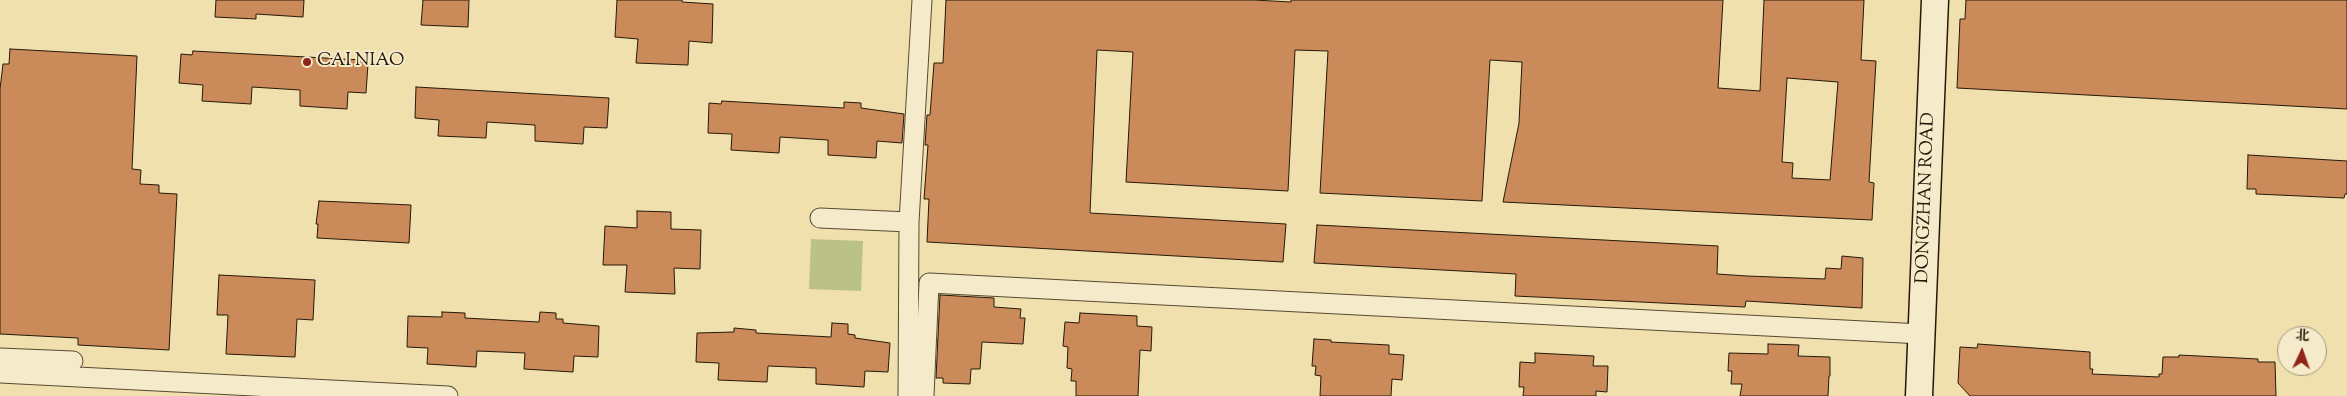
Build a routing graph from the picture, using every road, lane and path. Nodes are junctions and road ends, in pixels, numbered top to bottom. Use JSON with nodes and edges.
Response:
{"nodes":[{"id":1,"x":922,"y":0,"type":"edge"},
{"id":2,"x":1935,"y":0,"type":"edge"},
{"id":3,"x":820,"y":218,"type":"dead end"},
{"id":4,"x":909,"y":222,"type":"junction"},
{"id":5,"x":1922,"y":334,"type":"junction"},
{"id":6,"x":0,"y":358,"type":"edge"},
{"id":7,"x":73,"y":362,"type":"dead end"},
{"id":8,"x":0,"y":373,"type":"edge"},
{"id":9,"x":448,"y":396,"type":"edge"},
{"id":10,"x":908,"y":396,"type":"edge"},
{"id":11,"x":924,"y":396,"type":"edge"},
{"id":12,"x":1919,"y":396,"type":"edge"}],
"edges":[{"from":1,"to":4,"type":"street"},
{"from":2,"to":5,"type":"street","name":"DONGZHAN ROAD"},
{"from":3,"to":4,"type":"street"},
{"from":4,"to":10,"type":"street"},
{"from":5,"to":11,"type":"street"},
{"from":5,"to":12,"type":"street","name":"DONGZHAN ROAD"},
{"from":6,"to":7,"type":"street"},
{"from":8,"to":9,"type":"street"}]}
